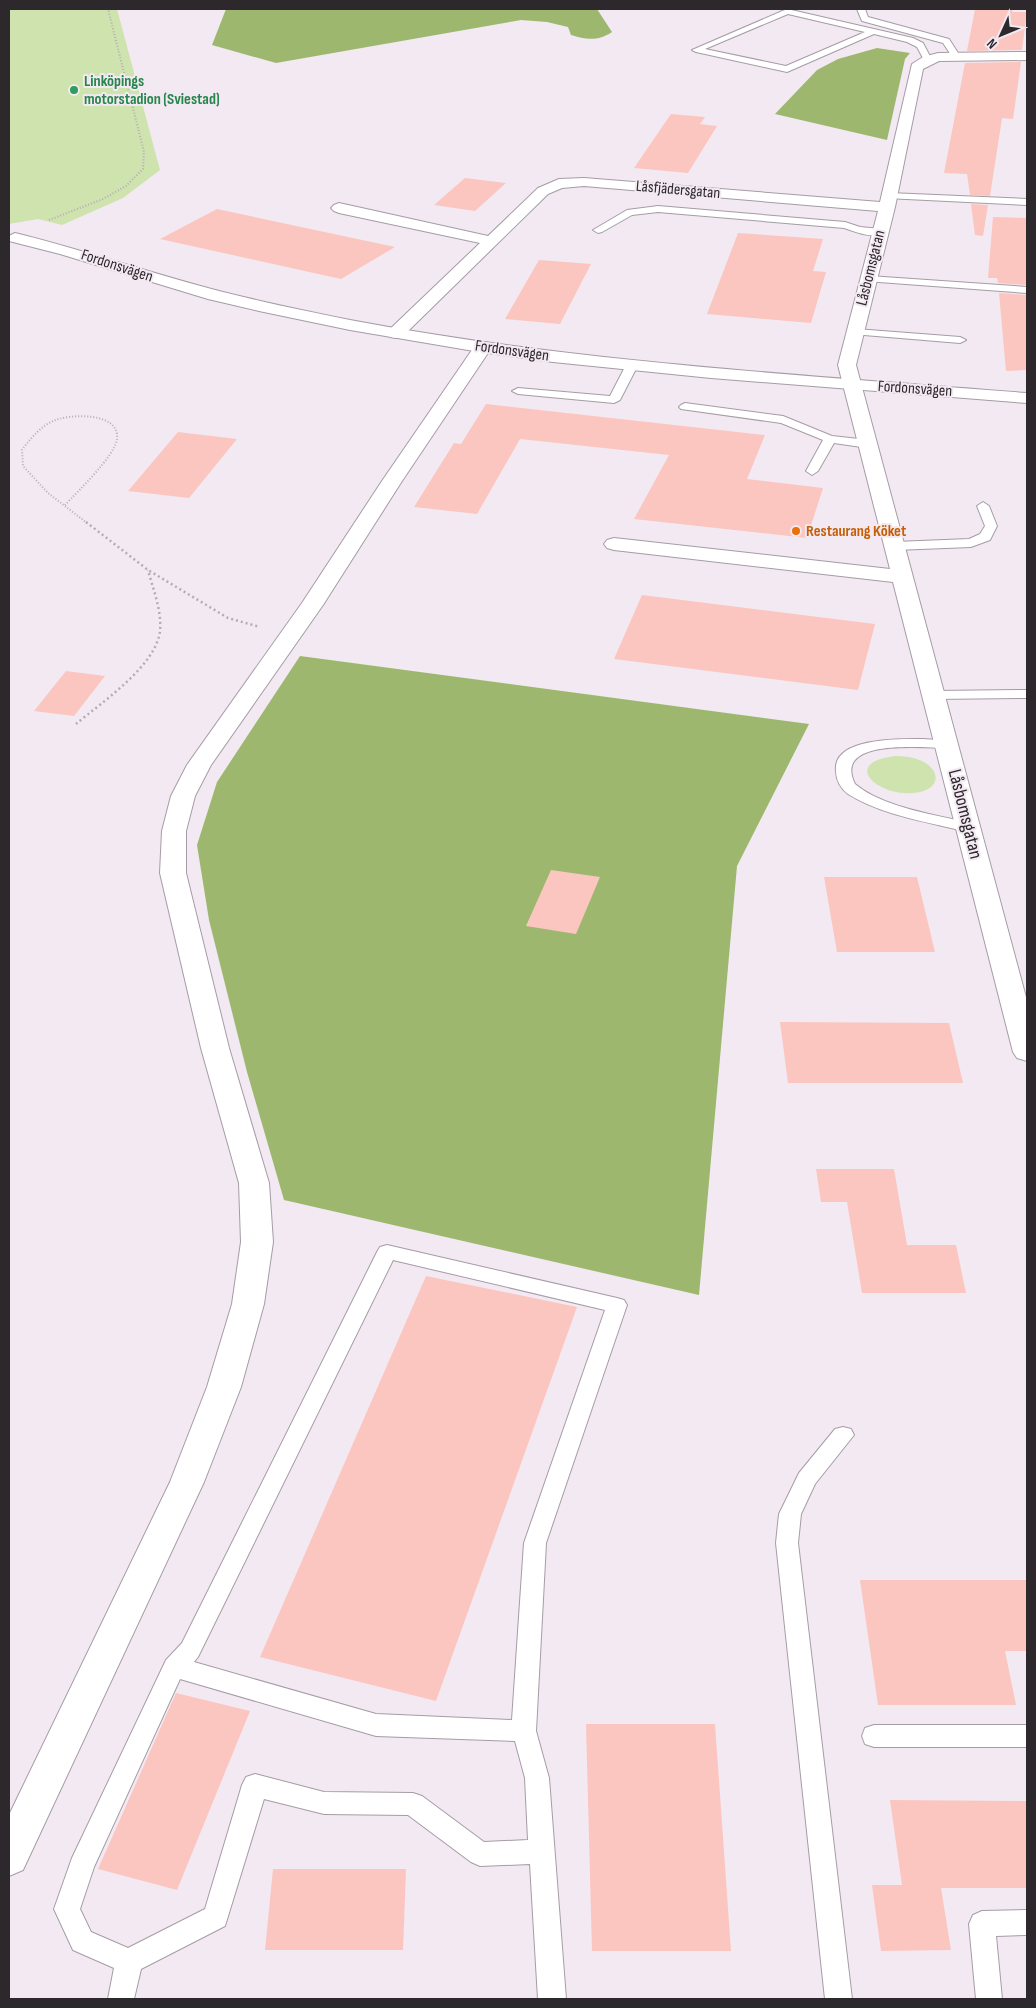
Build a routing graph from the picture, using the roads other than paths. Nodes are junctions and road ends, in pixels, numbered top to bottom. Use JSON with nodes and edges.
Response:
{"nodes":[{"id":1,"x":860,"y":9,"type":"edge"},
{"id":2,"x":874,"y":31,"type":"junction"},
{"id":3,"x":956,"y":56,"type":"junction"},
{"id":4,"x":1027,"y":56,"type":"edge"},
{"id":5,"x":928,"y":60,"type":"junction"},
{"id":6,"x":679,"y":190,"type":"junction"},
{"id":7,"x":888,"y":202,"type":"junction"},
{"id":8,"x":1027,"y":202,"type":"edge"},
{"id":9,"x":339,"y":208,"type":"dead end"},
{"id":10,"x":658,"y":209,"type":"junction"},
{"id":11,"x":598,"y":230,"type":"dead end"},
{"id":12,"x":881,"y":232,"type":"junction"},
{"id":13,"x":12,"y":238,"type":"edge"},
{"id":14,"x":491,"y":241,"type":"junction"},
{"id":15,"x":869,"y":279,"type":"junction"},
{"id":16,"x":1027,"y":290,"type":"edge"},
{"id":17,"x":856,"y":332,"type":"junction"},
{"id":18,"x":396,"y":333,"type":"junction"},
{"id":19,"x":960,"y":340,"type":"dead end"},
{"id":20,"x":483,"y":347,"type":"junction"},
{"id":21,"x":632,"y":365,"type":"junction"},
{"id":22,"x":852,"y":384,"type":"junction"},
{"id":23,"x":518,"y":391,"type":"dead end"},
{"id":24,"x":1027,"y":398,"type":"edge"},
{"id":25,"x":685,"y":407,"type":"dead end"},
{"id":26,"x":830,"y":439,"type":"junction"},
{"id":27,"x":868,"y":444,"type":"junction"},
{"id":28,"x":812,"y":471,"type":"dead end"},
{"id":29,"x":983,"y":506,"type":"dead end"},
{"id":30,"x":614,"y":544,"type":"dead end"},
{"id":31,"x":895,"y":546,"type":"junction"},
{"id":32,"x":903,"y":577,"type":"junction"},
{"id":33,"x":1027,"y":694,"type":"edge"},
{"id":34,"x":934,"y":695,"type":"junction"},
{"id":35,"x":948,"y":744,"type":"junction"},
{"id":36,"x":968,"y":827,"type":"junction"},
{"id":37,"x":1027,"y":1052,"type":"edge"},
{"id":38,"x":843,"y":1435,"type":"dead end"},
{"id":39,"x":174,"y":1668,"type":"junction"},
{"id":40,"x":524,"y":1731,"type":"junction"},
{"id":41,"x":874,"y":1736,"type":"dead end"},
{"id":42,"x":1027,"y":1736,"type":"edge"},
{"id":43,"x":543,"y":1851,"type":"junction"},
{"id":44,"x":9,"y":1857,"type":"edge"},
{"id":45,"x":1027,"y":1923,"type":"edge"},
{"id":46,"x":129,"y":1961,"type":"junction"},
{"id":47,"x":121,"y":1999,"type":"edge"},
{"id":48,"x":552,"y":1999,"type":"edge"},
{"id":49,"x":838,"y":1999,"type":"edge"},
{"id":50,"x":989,"y":1999,"type":"edge"}],
"edges":[{"from":1,"to":3,"type":"lane"},
{"from":2,"to":2,"type":"lane"},
{"from":2,"to":5,"type":"lane"},
{"from":3,"to":4,"type":"street"},
{"from":3,"to":5,"type":"street"},
{"from":5,"to":7,"type":"street","name":"Låsbomsgatan"},
{"from":6,"to":7,"type":"street","name":"Låsfjädersgatan"},
{"from":6,"to":10,"type":"lane"},
{"from":6,"to":14,"type":"street","name":"Låsfjädersgatan"},
{"from":7,"to":8,"type":"lane"},
{"from":7,"to":12,"type":"street","name":"Låsbomsgatan"},
{"from":9,"to":14,"type":"street"},
{"from":10,"to":11,"type":"lane"},
{"from":10,"to":12,"type":"lane"},
{"from":12,"to":15,"type":"street","name":"Låsbomsgatan"},
{"from":13,"to":18,"type":"street","name":"Fordonsvägen"},
{"from":14,"to":18,"type":"street","name":"Låsfjädersgatan"},
{"from":15,"to":16,"type":"lane"},
{"from":15,"to":17,"type":"street","name":"Låsbomsgatan"},
{"from":17,"to":19,"type":"lane"},
{"from":17,"to":22,"type":"street","name":"Låsbomsgatan"},
{"from":18,"to":20,"type":"street","name":"Fordonsvägen"},
{"from":20,"to":21,"type":"street","name":"Fordonsvägen"},
{"from":20,"to":44,"type":"street"},
{"from":21,"to":22,"type":"street","name":"Fordonsvägen"},
{"from":21,"to":23,"type":"lane"},
{"from":22,"to":24,"type":"street","name":"Fordonsvägen"},
{"from":22,"to":27,"type":"street","name":"Låsbomsgatan"},
{"from":25,"to":26,"type":"lane"},
{"from":26,"to":27,"type":"lane"},
{"from":26,"to":28,"type":"lane"},
{"from":27,"to":31,"type":"street","name":"Låsbomsgatan"},
{"from":29,"to":31,"type":"lane"},
{"from":30,"to":32,"type":"street"},
{"from":31,"to":32,"type":"street","name":"Låsbomsgatan"},
{"from":32,"to":34,"type":"street","name":"Låsbomsgatan"},
{"from":33,"to":34,"type":"lane"},
{"from":34,"to":35,"type":"street","name":"Låsbomsgatan"},
{"from":35,"to":36,"type":"street","name":"Låsbomsgatan"},
{"from":35,"to":36,"type":"lane"},
{"from":36,"to":37,"type":"street","name":"Låsbomsgatan"},
{"from":38,"to":49,"type":"lane"},
{"from":39,"to":40,"type":"lane"},
{"from":39,"to":40,"type":"lane"},
{"from":39,"to":46,"type":"lane"},
{"from":40,"to":43,"type":"lane"},
{"from":41,"to":42,"type":"lane"},
{"from":43,"to":46,"type":"lane"},
{"from":43,"to":48,"type":"lane"},
{"from":45,"to":50,"type":"lane"},
{"from":46,"to":47,"type":"lane"}]}
